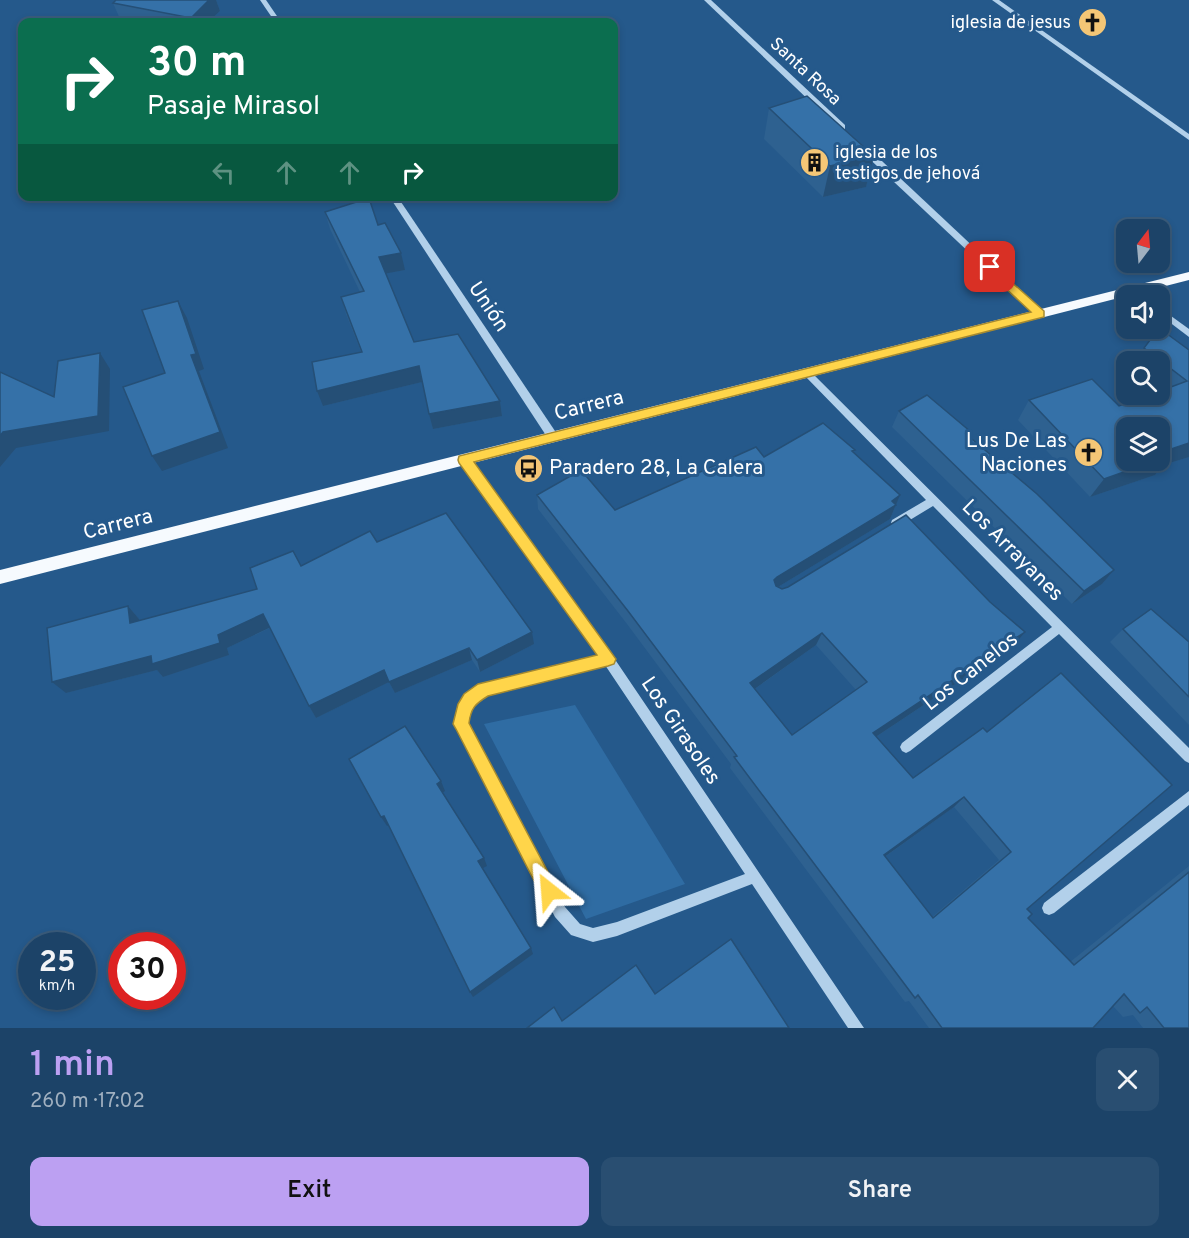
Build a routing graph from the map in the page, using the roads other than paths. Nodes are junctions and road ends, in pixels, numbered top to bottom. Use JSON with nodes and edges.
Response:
{"nodes":[{"id":1,"x":263,"y":0,"type":"edge"},
{"id":2,"x":707,"y":0,"type":"edge"},
{"id":3,"x":995,"y":0,"type":"edge"},
{"id":4,"x":275,"y":18,"type":"edge"},
{"id":5,"x":852,"y":137,"type":"edge"},
{"id":6,"x":1189,"y":138,"type":"edge"},
{"id":7,"x":861,"y":145,"type":"edge"},
{"id":8,"x":396,"y":201,"type":"edge"},
{"id":9,"x":1189,"y":276,"type":"edge"},
{"id":10,"x":1160,"y":285,"type":"edge"},
{"id":11,"x":1116,"y":297,"type":"edge"},
{"id":12,"x":1040,"y":314,"type":"junction"},
{"id":13,"x":1170,"y":319,"type":"edge"},
{"id":14,"x":1189,"y":334,"type":"edge"},
{"id":15,"x":807,"y":373,"type":"junction"},
{"id":16,"x":553,"y":437,"type":"junction"},
{"id":17,"x":464,"y":460,"type":"junction"},
{"id":18,"x":934,"y":500,"type":"junction"},
{"id":19,"x":885,"y":530,"type":"edge"},
{"id":20,"x":0,"y":577,"type":"edge"},
{"id":21,"x":1060,"y":627,"type":"junction"},
{"id":22,"x":608,"y":659,"type":"junction"},
{"id":23,"x":906,"y":747,"type":"dead end"},
{"id":24,"x":1189,"y":757,"type":"edge"},
{"id":25,"x":1189,"y":797,"type":"edge"},
{"id":26,"x":754,"y":878,"type":"junction"},
{"id":27,"x":1050,"y":908,"type":"edge"},
{"id":28,"x":857,"y":1028,"type":"edge"}],
"edges":[{"from":1,"to":4,"type":"street"},
{"from":2,"to":5,"type":"street","name":"Santa Rosa"},
{"from":3,"to":6,"type":"street"},
{"from":7,"to":12,"type":"street"},
{"from":8,"to":16,"type":"street","name":"Unión"},
{"from":9,"to":10,"type":"main road","name":"Carrera"},
{"from":11,"to":12,"type":"main road","name":"Carrera"},
{"from":12,"to":15,"type":"main road","name":"Carrera"},
{"from":13,"to":14,"type":"street"},
{"from":15,"to":16,"type":"main road","name":"Carrera"},
{"from":15,"to":18,"type":"street","name":"Los Arrayanes"},
{"from":16,"to":17,"type":"main road","name":"Carrera"},
{"from":17,"to":20,"type":"main road","name":"Carrera"},
{"from":17,"to":22,"type":"street","name":"Los Girasoles"},
{"from":18,"to":19,"type":"street"},
{"from":18,"to":21,"type":"street","name":"Los Arrayanes"},
{"from":21,"to":23,"type":"street","name":"Los Canelos"},
{"from":21,"to":24,"type":"street","name":"Los Arrayanes"},
{"from":22,"to":26,"type":"street","name":"Los Girasoles"},
{"from":22,"to":26,"type":"street"},
{"from":25,"to":27,"type":"street"},
{"from":26,"to":28,"type":"street","name":"Los Girasoles"}]}
